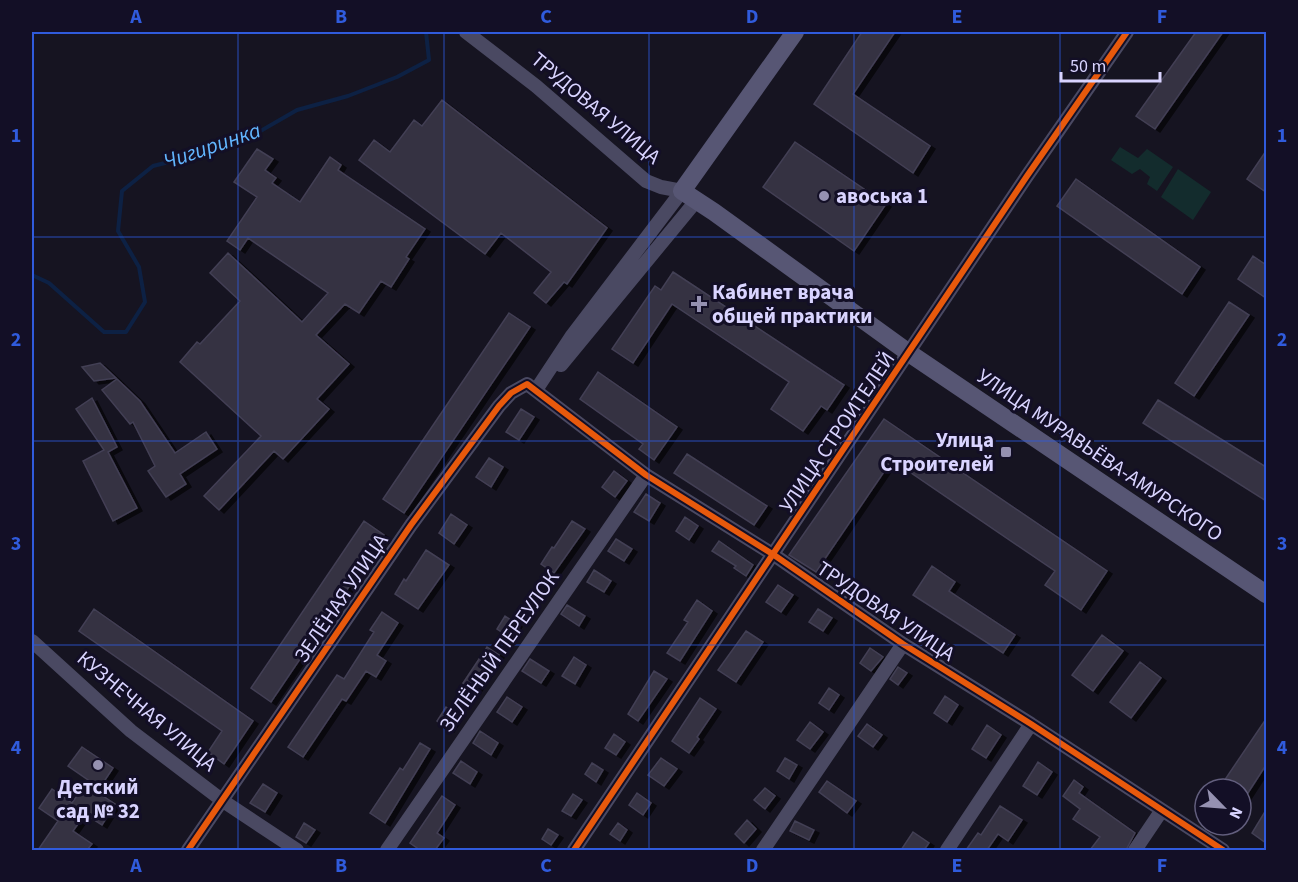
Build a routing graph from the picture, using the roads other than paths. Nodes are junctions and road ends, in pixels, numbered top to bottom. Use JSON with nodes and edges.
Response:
{"nodes":[{"id":1,"x":466,"y":32,"type":"edge"},
{"id":2,"x":795,"y":32,"type":"edge"},
{"id":3,"x":1127,"y":32,"type":"edge"},
{"id":4,"x":689,"y":196,"type":"junction"},
{"id":5,"x":909,"y":353,"type":"junction"},
{"id":6,"x":536,"y":390,"type":"junction"},
{"id":7,"x":646,"y":475,"type":"junction"},
{"id":8,"x":774,"y":555,"type":"junction"},
{"id":9,"x":1266,"y":594,"type":"edge"},
{"id":10,"x":32,"y":641,"type":"edge"},
{"id":11,"x":903,"y":644,"type":"junction"},
{"id":12,"x":1031,"y":724,"type":"junction"},
{"id":13,"x":223,"y":801,"type":"junction"},
{"id":14,"x":1162,"y":810,"type":"junction"},
{"id":15,"x":188,"y":850,"type":"edge"},
{"id":16,"x":297,"y":850,"type":"edge"},
{"id":17,"x":387,"y":850,"type":"edge"},
{"id":18,"x":574,"y":850,"type":"edge"},
{"id":19,"x":763,"y":850,"type":"edge"},
{"id":20,"x":947,"y":850,"type":"edge"},
{"id":21,"x":1135,"y":850,"type":"edge"},
{"id":22,"x":1223,"y":850,"type":"edge"}],
"edges":[{"from":1,"to":4,"type":"street","name":"ТРУДОВАЯ УЛИЦА"},
{"from":2,"to":4,"type":"street"},
{"from":3,"to":5,"type":"street","name":"УЛИЦА СТРОИТЕЛЕЙ"},
{"from":4,"to":5,"type":"street","name":"ТРУДОВАЯ УЛИЦА"},
{"from":4,"to":6,"type":"street"},
{"from":5,"to":8,"type":"street","name":"УЛИЦА СТРОИТЕЛЕЙ"},
{"from":5,"to":9,"type":"street","name":"УЛИЦА МУРАВЬЁВА-АМУРСКОГО"},
{"from":6,"to":7,"type":"street","name":"ТРУДОВАЯ УЛИЦА"},
{"from":6,"to":13,"type":"street","name":"ЗЕЛЁНАЯ УЛИЦА"},
{"from":7,"to":8,"type":"street","name":"ТРУДОВАЯ УЛИЦА"},
{"from":7,"to":17,"type":"street","name":"ЗЕЛЁНЫЙ ПЕРЕУЛОК"},
{"from":8,"to":11,"type":"street","name":"ТРУДОВАЯ УЛИЦА"},
{"from":8,"to":18,"type":"street","name":"УЛИЦА СТРОИТЕЛЕЙ"},
{"from":10,"to":13,"type":"street","name":"КУЗНЕЧНАЯ УЛИЦА"},
{"from":11,"to":12,"type":"street","name":"ТРУДОВАЯ УЛИЦА"},
{"from":11,"to":19,"type":"street"},
{"from":12,"to":14,"type":"street","name":"ТРУДОВАЯ УЛИЦА"},
{"from":12,"to":20,"type":"street"},
{"from":13,"to":15,"type":"street","name":"ЗЕЛЁНАЯ УЛИЦА"},
{"from":13,"to":16,"type":"street","name":"КУЗНЕЧНАЯ УЛИЦА"},
{"from":14,"to":21,"type":"street"},
{"from":14,"to":22,"type":"street","name":"ТРУДОВАЯ УЛИЦА"}]}
